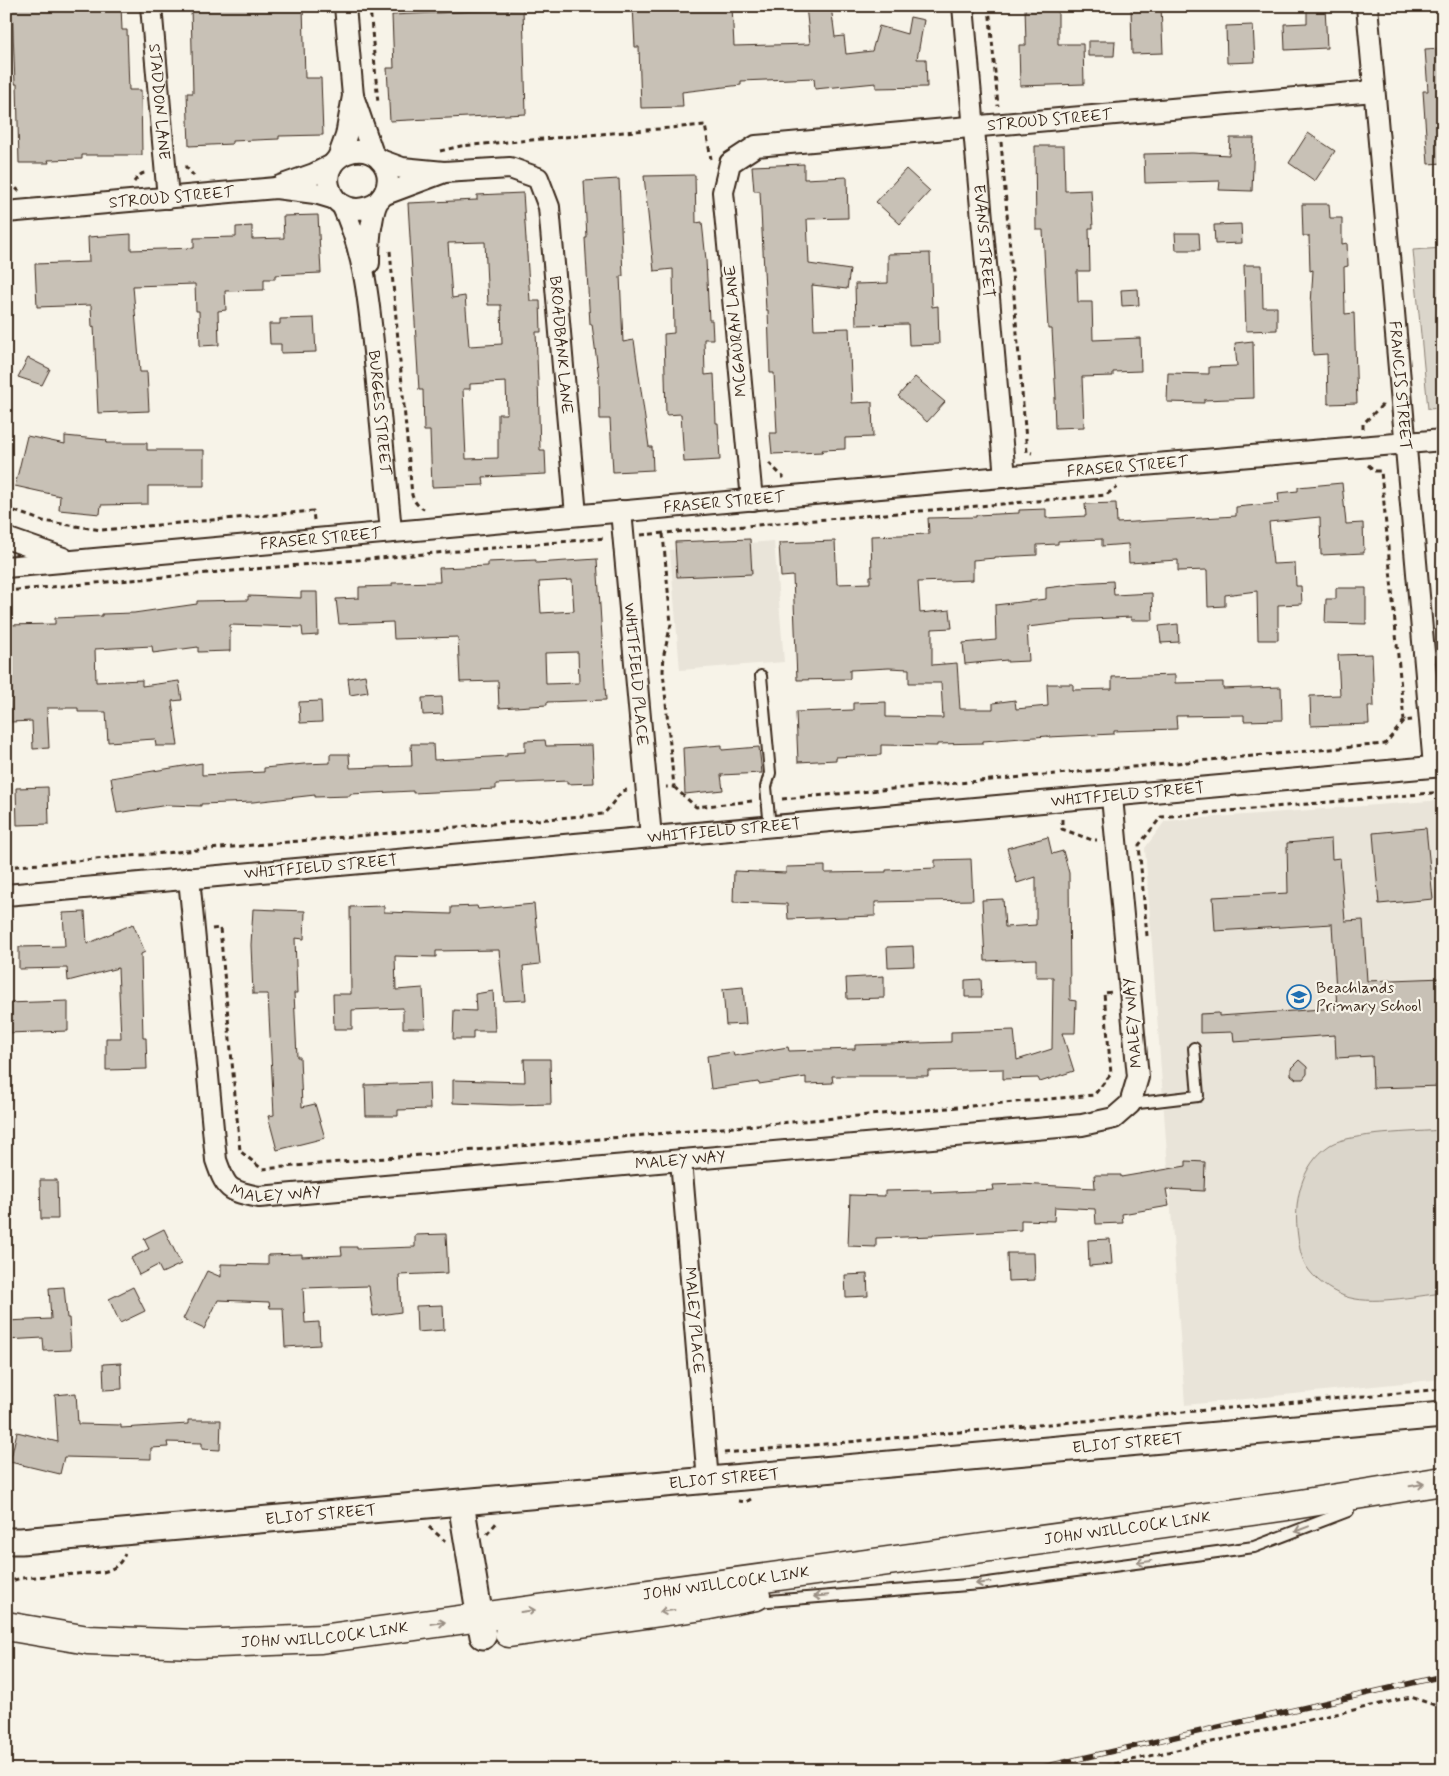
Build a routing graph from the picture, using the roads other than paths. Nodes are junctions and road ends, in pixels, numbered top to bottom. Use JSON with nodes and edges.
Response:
{"nodes":[{"id":1,"x":151,"y":6,"type":"edge"},
{"id":2,"x":344,"y":6,"type":"edge"},
{"id":3,"x":963,"y":6,"type":"edge"},
{"id":4,"x":1367,"y":6,"type":"edge"},
{"id":5,"x":1374,"y":91,"type":"junction"},
{"id":6,"x":352,"y":96,"type":"junction"},
{"id":7,"x":974,"y":126,"type":"junction"},
{"id":8,"x":377,"y":157,"type":"junction"},
{"id":9,"x":335,"y":161,"type":"junction"},
{"id":10,"x":721,"y":162,"type":"joint"},
{"id":11,"x":444,"y":172,"type":"junction"},
{"id":12,"x":276,"y":188,"type":"junction"},
{"id":13,"x":168,"y":198,"type":"junction"},
{"id":14,"x":380,"y":199,"type":"junction"},
{"id":15,"x":339,"y":202,"type":"junction"},
{"id":16,"x":6,"y":212,"type":"edge"},
{"id":17,"x":368,"y":296,"type":"junction"},
{"id":18,"x":1443,"y":440,"type":"edge"},
{"id":19,"x":1406,"y":443,"type":"junction"},
{"id":20,"x":1004,"y":477,"type":"junction"},
{"id":21,"x":752,"y":500,"type":"junction"},
{"id":22,"x":621,"y":511,"type":"junction"},
{"id":23,"x":576,"y":515,"type":"junction"},
{"id":24,"x":391,"y":532,"type":"junction"},
{"id":25,"x":6,"y":538,"type":"edge"},
{"id":26,"x":70,"y":561,"type":"junction"},
{"id":27,"x":6,"y":566,"type":"edge"},
{"id":28,"x":761,"y":676,"type":"dead end"},
{"id":29,"x":1439,"y":766,"type":"edge"},
{"id":30,"x":1112,"y":797,"type":"junction"},
{"id":31,"x":770,"y":827,"type":"junction"},
{"id":32,"x":651,"y":837,"type":"junction"},
{"id":33,"x":189,"y":878,"type":"junction"},
{"id":34,"x":6,"y":894,"type":"edge"},
{"id":35,"x":1194,"y":1048,"type":"dead end"},
{"id":36,"x":1130,"y":1104,"type":"junction"},
{"id":37,"x":681,"y":1160,"type":"junction"},
{"id":38,"x":1443,"y":1415,"type":"edge"},
{"id":39,"x":708,"y":1481,"type":"junction"},
{"id":40,"x":1443,"y":1481,"type":"edge"},
{"id":41,"x":1443,"y":1501,"type":"edge"},
{"id":42,"x":461,"y":1503,"type":"junction"},
{"id":43,"x":6,"y":1541,"type":"edge"},
{"id":44,"x":6,"y":1626,"type":"edge"},
{"id":45,"x":481,"y":1627,"type":"junction"},
{"id":46,"x":6,"y":1642,"type":"edge"}],
"edges":[{"from":1,"to":13,"type":"street","name":"STADDON LANE"},
{"from":2,"to":6,"type":"street"},
{"from":3,"to":7,"type":"street","name":"EVANS STREET"},
{"from":4,"to":5,"type":"street","name":"FRANCIS STREET"},
{"from":5,"to":7,"type":"street","name":"STROUD STREET"},
{"from":5,"to":19,"type":"street","name":"FRANCIS STREET"},
{"from":6,"to":8,"type":"street"},
{"from":6,"to":9,"type":"street"},
{"from":7,"to":10,"type":"street","name":"STROUD STREET"},
{"from":7,"to":20,"type":"street","name":"EVANS STREET"},
{"from":8,"to":9,"type":"street"},
{"from":8,"to":11,"type":"street"},
{"from":8,"to":14,"type":"street"},
{"from":9,"to":12,"type":"street"},
{"from":9,"to":15,"type":"street"},
{"from":10,"to":21,"type":"street","name":"MCGAURAN LANE"},
{"from":11,"to":14,"type":"street"},
{"from":11,"to":23,"type":"street","name":"BROADBANK LANE"},
{"from":12,"to":13,"type":"street","name":"STROUD STREET"},
{"from":12,"to":15,"type":"street","name":"STROUD STREET"},
{"from":13,"to":16,"type":"street","name":"STROUD STREET"},
{"from":14,"to":15,"type":"street"},
{"from":14,"to":17,"type":"street","name":"BURGES STREET"},
{"from":15,"to":17,"type":"street","name":"BURGES STREET"},
{"from":17,"to":24,"type":"street","name":"BURGES STREET"},
{"from":18,"to":19,"type":"street","name":"FRASER STREET"},
{"from":19,"to":20,"type":"street","name":"FRASER STREET"},
{"from":19,"to":29,"type":"street","name":"FRANCIS STREET"},
{"from":20,"to":21,"type":"street","name":"FRASER STREET"},
{"from":21,"to":22,"type":"street","name":"FRASER STREET"},
{"from":22,"to":23,"type":"street","name":"FRASER STREET"},
{"from":22,"to":32,"type":"street","name":"WHITFIELD PLACE"},
{"from":23,"to":24,"type":"street","name":"FRASER STREET"},
{"from":24,"to":26,"type":"street","name":"FRASER STREET"},
{"from":25,"to":26,"type":"street"},
{"from":26,"to":27,"type":"street","name":"FRASER STREET"},
{"from":28,"to":31,"type":"lane"},
{"from":29,"to":30,"type":"street","name":"WHITFIELD STREET"},
{"from":30,"to":31,"type":"street","name":"WHITFIELD STREET"},
{"from":30,"to":36,"type":"street","name":"MALEY WAY"},
{"from":31,"to":32,"type":"street","name":"WHITFIELD STREET"},
{"from":32,"to":33,"type":"street","name":"WHITFIELD STREET"},
{"from":33,"to":34,"type":"street","name":"WHITFIELD STREET"},
{"from":33,"to":37,"type":"street","name":"MALEY WAY"},
{"from":35,"to":36,"type":"lane"},
{"from":36,"to":37,"type":"street","name":"MALEY WAY"},
{"from":37,"to":39,"type":"street","name":"MALEY PLACE"},
{"from":38,"to":39,"type":"street","name":"ELIOT STREET"},
{"from":39,"to":42,"type":"street","name":"ELIOT STREET"},
{"from":45,"to":40,"type":"main road","name":"JOHN WILLCOCK LINK","one_way":true},
{"from":41,"to":45,"type":"main road","name":"JOHN WILLCOCK LINK","one_way":true},
{"from":42,"to":43,"type":"street","name":"ELIOT STREET"},
{"from":42,"to":45,"type":"street"},
{"from":44,"to":45,"type":"main road","name":"JOHN WILLCOCK LINK","one_way":true},
{"from":45,"to":46,"type":"main road","name":"JOHN WILLCOCK LINK"}]}
